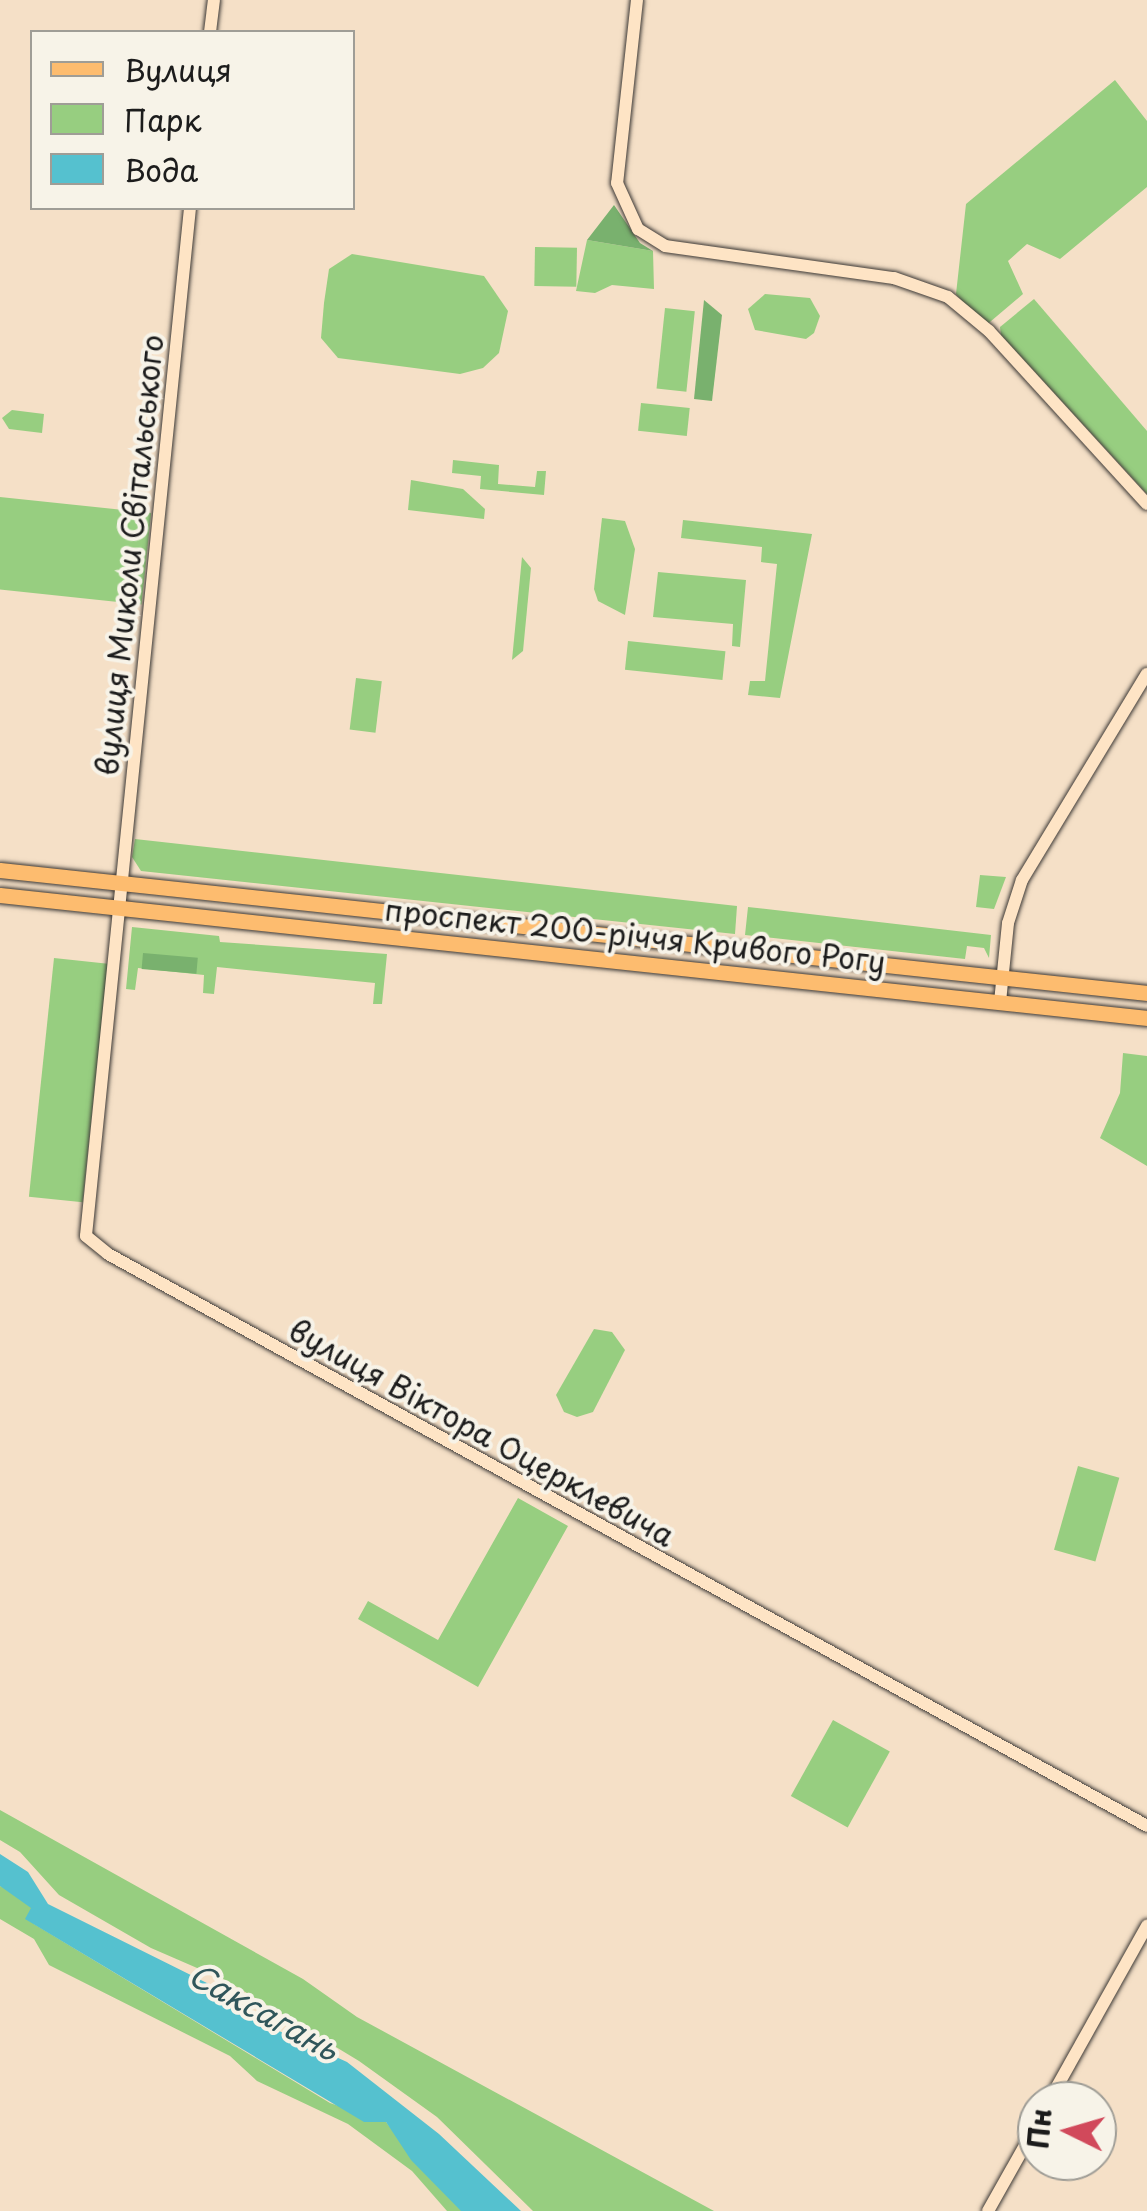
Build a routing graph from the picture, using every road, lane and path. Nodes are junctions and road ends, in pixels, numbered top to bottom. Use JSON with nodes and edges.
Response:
{"nodes":[{"id":1,"x":214,"y":0,"type":"edge"},
{"id":2,"x":637,"y":0,"type":"edge"},
{"id":3,"x":210,"y":30,"type":"edge"},
{"id":4,"x":190,"y":210,"type":"edge"},
{"id":5,"x":1147,"y":504,"type":"edge"},
{"id":6,"x":1147,"y":674,"type":"edge"},
{"id":7,"x":0,"y":870,"type":"edge"},
{"id":8,"x":120,"y":883,"type":"junction"},
{"id":9,"x":0,"y":894,"type":"edge"},
{"id":10,"x":118,"y":907,"type":"junction"},
{"id":11,"x":602,"y":935,"type":"junction"},
{"id":12,"x":600,"y":959,"type":"junction"},
{"id":13,"x":1002,"y":978,"type":"junction"},
{"id":14,"x":1147,"y":993,"type":"edge"},
{"id":15,"x":1000,"y":1002,"type":"junction"},
{"id":16,"x":1147,"y":1018,"type":"edge"},
{"id":17,"x":1147,"y":1826,"type":"edge"},
{"id":18,"x":1147,"y":1926,"type":"edge"},
{"id":19,"x":1060,"y":2081,"type":"edge"},
{"id":20,"x":1017,"y":2160,"type":"edge"},
{"id":21,"x":988,"y":2211,"type":"edge"}],
"edges":[{"from":1,"to":3,"type":"street"},
{"from":2,"to":5,"type":"street"},
{"from":4,"to":8,"type":"street","name":"вулиця Миколи Світальського"},
{"from":6,"to":13,"type":"street"},
{"from":7,"to":8,"type":"main road","name":"проспект 200-річчя Кривого Рогу"},
{"from":8,"to":10,"type":"street","name":"вулиця Миколи Світальського"},
{"from":8,"to":11,"type":"main road","name":"проспект 200-річчя Кривого Рогу"},
{"from":9,"to":10,"type":"main road","name":"проспект 200-річчя Кривого Рогу"},
{"from":10,"to":12,"type":"main road","name":"проспект 200-річчя Кривого Рогу"},
{"from":10,"to":17,"type":"street","name":"вулиця Віктора Оцерклевича"},
{"from":11,"to":12,"type":"main road"},
{"from":11,"to":13,"type":"main road","name":"проспект 200-річчя Кривого Рогу"},
{"from":12,"to":15,"type":"main road","name":"проспект 200-річчя Кривого Рогу"},
{"from":13,"to":14,"type":"main road","name":"проспект 200-річчя Кривого Рогу"},
{"from":13,"to":15,"type":"street"},
{"from":15,"to":16,"type":"main road","name":"проспект 200-річчя Кривого Рогу"},
{"from":18,"to":19,"type":"street"},
{"from":20,"to":21,"type":"street"}]}
